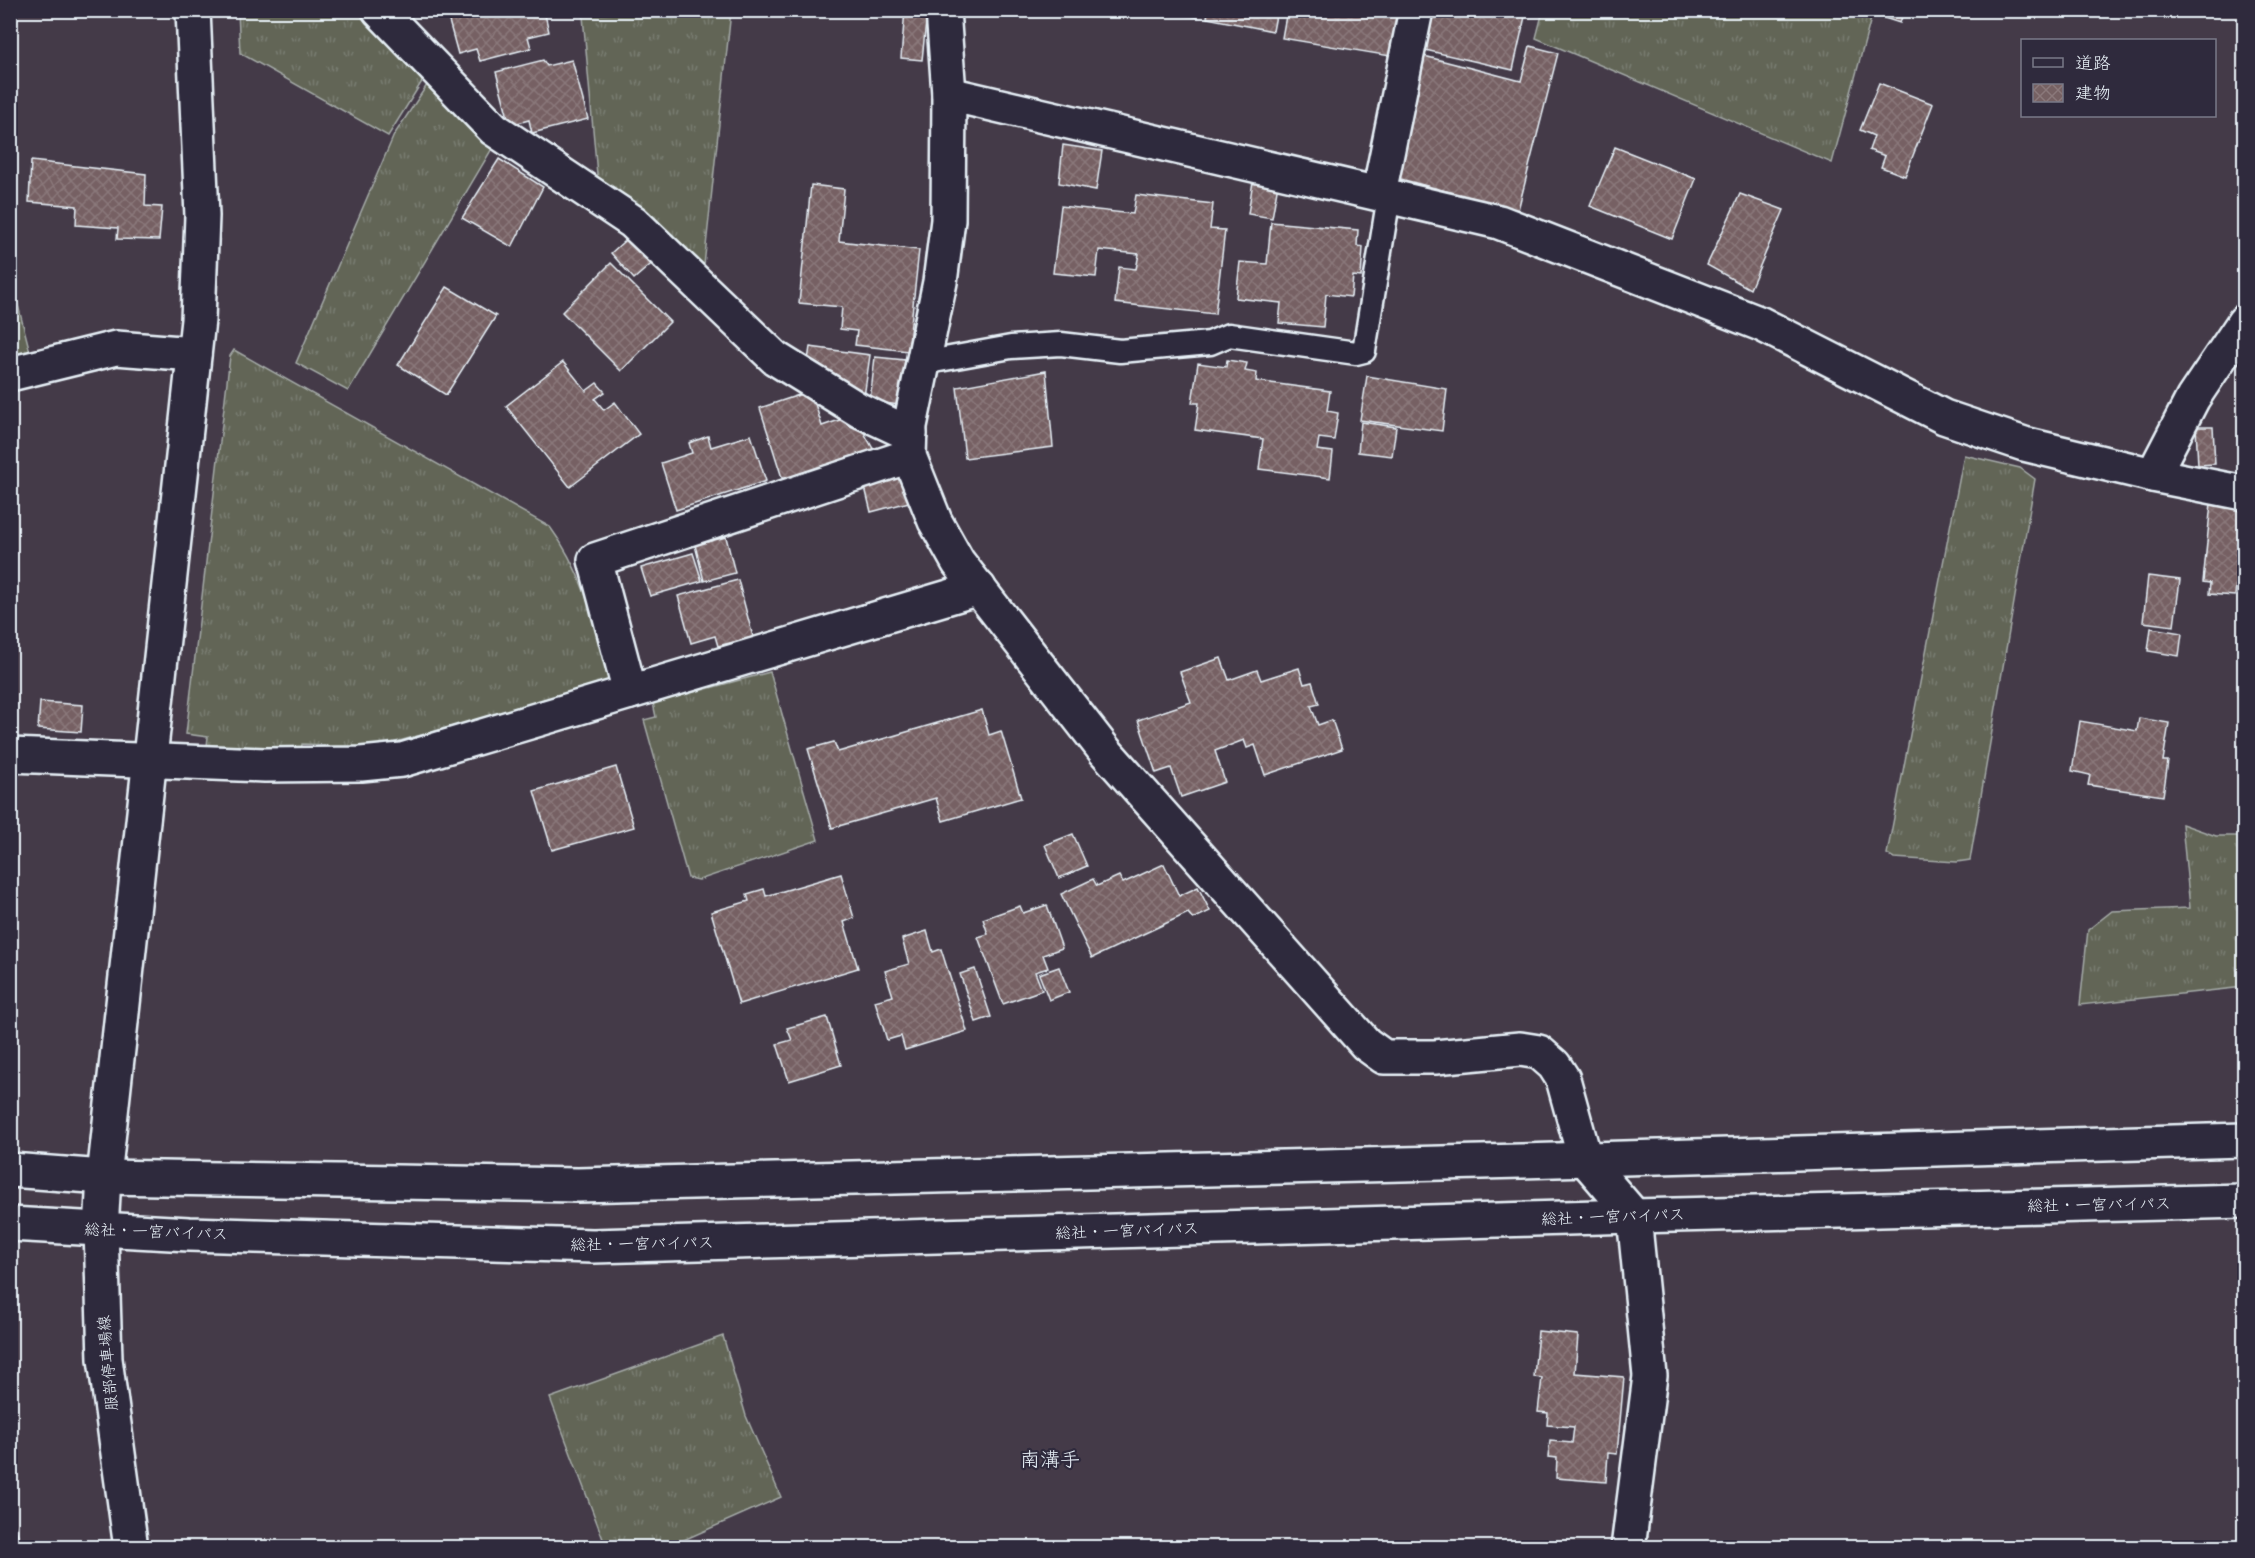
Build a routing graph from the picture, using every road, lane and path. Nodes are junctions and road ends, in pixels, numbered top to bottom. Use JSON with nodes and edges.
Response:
{"nodes":[{"id":1,"x":193,"y":10,"type":"edge"},
{"id":2,"x":379,"y":10,"type":"edge"},
{"id":3,"x":943,"y":10,"type":"edge"},
{"id":4,"x":1416,"y":10,"type":"edge"},
{"id":5,"x":949,"y":94,"type":"junction"},
{"id":6,"x":1384,"y":194,"type":"junction"},
{"id":7,"x":2244,"y":322,"type":"edge"},
{"id":8,"x":194,"y":354,"type":"junction"},
{"id":9,"x":923,"y":363,"type":"junction"},
{"id":10,"x":10,"y":374,"type":"edge"},
{"id":11,"x":910,"y":445,"type":"junction"},
{"id":12,"x":2153,"y":475,"type":"junction"},
{"id":13,"x":2244,"y":493,"type":"edge"},
{"id":14,"x":979,"y":588,"type":"junction"},
{"id":15,"x":630,"y":692,"type":"junction"},
{"id":16,"x":10,"y":755,"type":"edge"},
{"id":17,"x":150,"y":760,"type":"junction"},
{"id":18,"x":2244,"y":1140,"type":"edge"},
{"id":19,"x":1584,"y":1159,"type":"junction"},
{"id":20,"x":10,"y":1170,"type":"edge"},
{"id":21,"x":104,"y":1177,"type":"junction"},
{"id":22,"x":2244,"y":1201,"type":"edge"},
{"id":23,"x":1634,"y":1216,"type":"junction"},
{"id":24,"x":10,"y":1224,"type":"edge"},
{"id":25,"x":101,"y":1230,"type":"junction"},
{"id":26,"x":131,"y":1548,"type":"edge"},
{"id":27,"x":1628,"y":1548,"type":"edge"}],
"edges":[{"from":1,"to":8,"type":"main road","name":"服部停車場線"},
{"from":2,"to":11,"type":"main road"},
{"from":3,"to":5,"type":"main road"},
{"from":4,"to":6,"type":"main road"},
{"from":5,"to":6,"type":"main road"},
{"from":5,"to":9,"type":"main road"},
{"from":6,"to":9,"type":"lane"},
{"from":6,"to":12,"type":"main road"},
{"from":7,"to":12,"type":"main road"},
{"from":8,"to":10,"type":"main road"},
{"from":8,"to":17,"type":"main road","name":"服部停車場線"},
{"from":9,"to":11,"type":"main road"},
{"from":11,"to":14,"type":"main road"},
{"from":11,"to":15,"type":"main road"},
{"from":12,"to":13,"type":"main road"},
{"from":14,"to":15,"type":"main road"},
{"from":14,"to":19,"type":"main road"},
{"from":15,"to":17,"type":"main road"},
{"from":16,"to":17,"type":"main road"},
{"from":17,"to":21,"type":"main road","name":"服部停車場線"},
{"from":18,"to":19,"type":"main road"},
{"from":19,"to":21,"type":"main road"},
{"from":19,"to":23,"type":"main road"},
{"from":20,"to":21,"type":"main road"},
{"from":21,"to":25,"type":"main road","name":"服部停車場線"},
{"from":22,"to":23,"type":"main road","name":"総社・一宮バイパス"},
{"from":23,"to":25,"type":"main road","name":"総社・一宮バイパス"},
{"from":23,"to":27,"type":"main road"},
{"from":24,"to":25,"type":"main road","name":"総社・一宮バイパス"},
{"from":25,"to":26,"type":"main road","name":"服部停車場線"}]}
